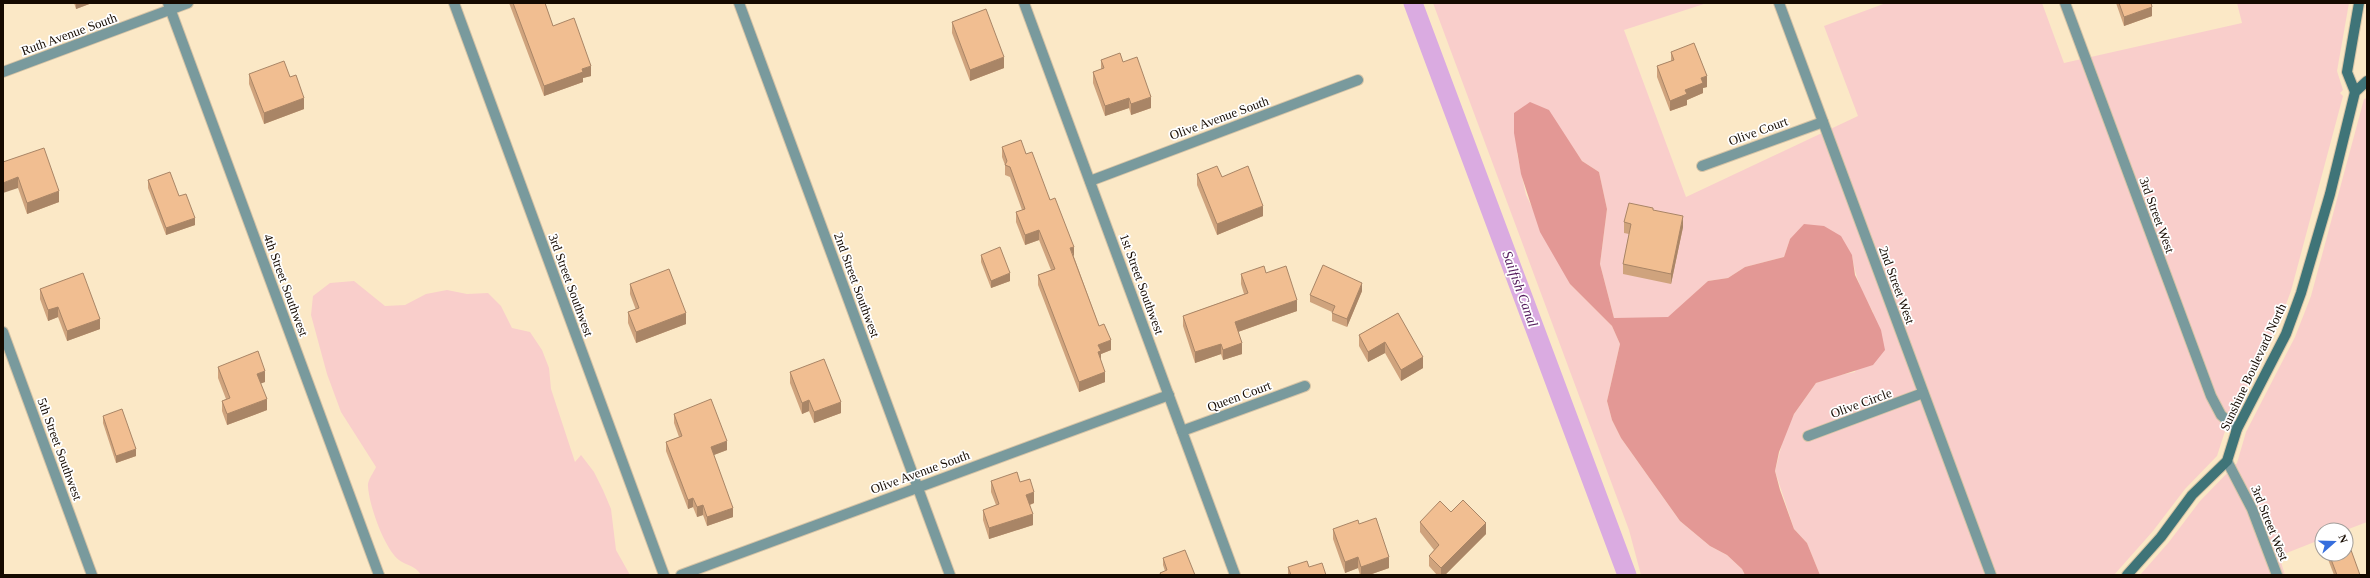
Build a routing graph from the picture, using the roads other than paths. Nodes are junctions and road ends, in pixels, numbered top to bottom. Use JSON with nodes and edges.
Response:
{"nodes":[{"id":1,"x":188,"y":3,"type":"edge"},
{"id":2,"x":454,"y":3,"type":"edge"},
{"id":3,"x":739,"y":3,"type":"edge"},
{"id":4,"x":1024,"y":3,"type":"edge"},
{"id":5,"x":1779,"y":3,"type":"edge"},
{"id":6,"x":2065,"y":3,"type":"edge"},
{"id":7,"x":2352,"y":3,"type":"edge"},
{"id":8,"x":2359,"y":3,"type":"edge"},
{"id":9,"x":169,"y":6,"type":"edge"},
{"id":10,"x":2357,"y":16,"type":"junction"},
{"id":11,"x":3,"y":72,"type":"edge"},
{"id":12,"x":1358,"y":80,"type":"dead end"},
{"id":13,"x":2367,"y":81,"type":"edge"},
{"id":14,"x":2355,"y":92,"type":"junction"},
{"id":15,"x":1823,"y":122,"type":"junction"},
{"id":16,"x":1702,"y":166,"type":"dead end"},
{"id":17,"x":1090,"y":181,"type":"junction"},
{"id":18,"x":3,"y":332,"type":"edge"},
{"id":19,"x":1305,"y":386,"type":"dead end"},
{"id":20,"x":1923,"y":393,"type":"junction"},
{"id":21,"x":1168,"y":395,"type":"junction"},
{"id":22,"x":2237,"y":429,"type":"junction"},
{"id":23,"x":1182,"y":431,"type":"junction"},
{"id":24,"x":1808,"y":436,"type":"dead end"},
{"id":25,"x":2227,"y":461,"type":"junction"},
{"id":26,"x":917,"y":487,"type":"junction"},
{"id":27,"x":92,"y":575,"type":"edge"},
{"id":28,"x":379,"y":575,"type":"edge"},
{"id":29,"x":664,"y":575,"type":"edge"},
{"id":30,"x":681,"y":575,"type":"edge"},
{"id":31,"x":950,"y":575,"type":"edge"},
{"id":32,"x":1235,"y":575,"type":"edge"},
{"id":33,"x":1991,"y":575,"type":"edge"},
{"id":34,"x":2127,"y":575,"type":"edge"},
{"id":35,"x":2276,"y":575,"type":"edge"}],
"edges":[{"from":1,"to":9,"type":"street","name":"Ruth Avenue South"},
{"from":2,"to":29,"type":"street","name":"3rd Street Southwest"},
{"from":3,"to":26,"type":"street","name":"2nd Street Southwest"},
{"from":4,"to":17,"type":"street","name":"1st Street Southwest"},
{"from":5,"to":15,"type":"street","name":"2nd Street West"},
{"from":6,"to":22,"type":"street","name":"3rd Street West"},
{"from":7,"to":10,"type":"street"},
{"from":8,"to":10,"type":"street"},
{"from":9,"to":11,"type":"street","name":"Ruth Avenue South"},
{"from":9,"to":28,"type":"street","name":"4th Street Southwest"},
{"from":10,"to":14,"type":"street"},
{"from":12,"to":17,"type":"street","name":"Olive Avenue South"},
{"from":13,"to":14,"type":"street"},
{"from":14,"to":22,"type":"street","name":"Sunshine Boulevard North"},
{"from":15,"to":16,"type":"street","name":"Olive Court"},
{"from":15,"to":20,"type":"street","name":"2nd Street West"},
{"from":17,"to":21,"type":"street","name":"1st Street Southwest"},
{"from":18,"to":27,"type":"street","name":"5th Street Southwest"},
{"from":19,"to":23,"type":"street","name":"Queen Court"},
{"from":20,"to":24,"type":"street","name":"Olive Circle"},
{"from":20,"to":33,"type":"street","name":"2nd Street West"},
{"from":21,"to":23,"type":"street","name":"1st Street Southwest"},
{"from":21,"to":26,"type":"street","name":"Olive Avenue South"},
{"from":22,"to":25,"type":"street","name":"Sunshine Boulevard North"},
{"from":23,"to":32,"type":"street","name":"1st Street Southwest"},
{"from":25,"to":34,"type":"street","name":"Sunshine Boulevard North"},
{"from":25,"to":35,"type":"street","name":"3rd Street West"},
{"from":26,"to":30,"type":"street","name":"Olive Avenue South"},
{"from":26,"to":31,"type":"street","name":"2nd Street Southwest"}]}
